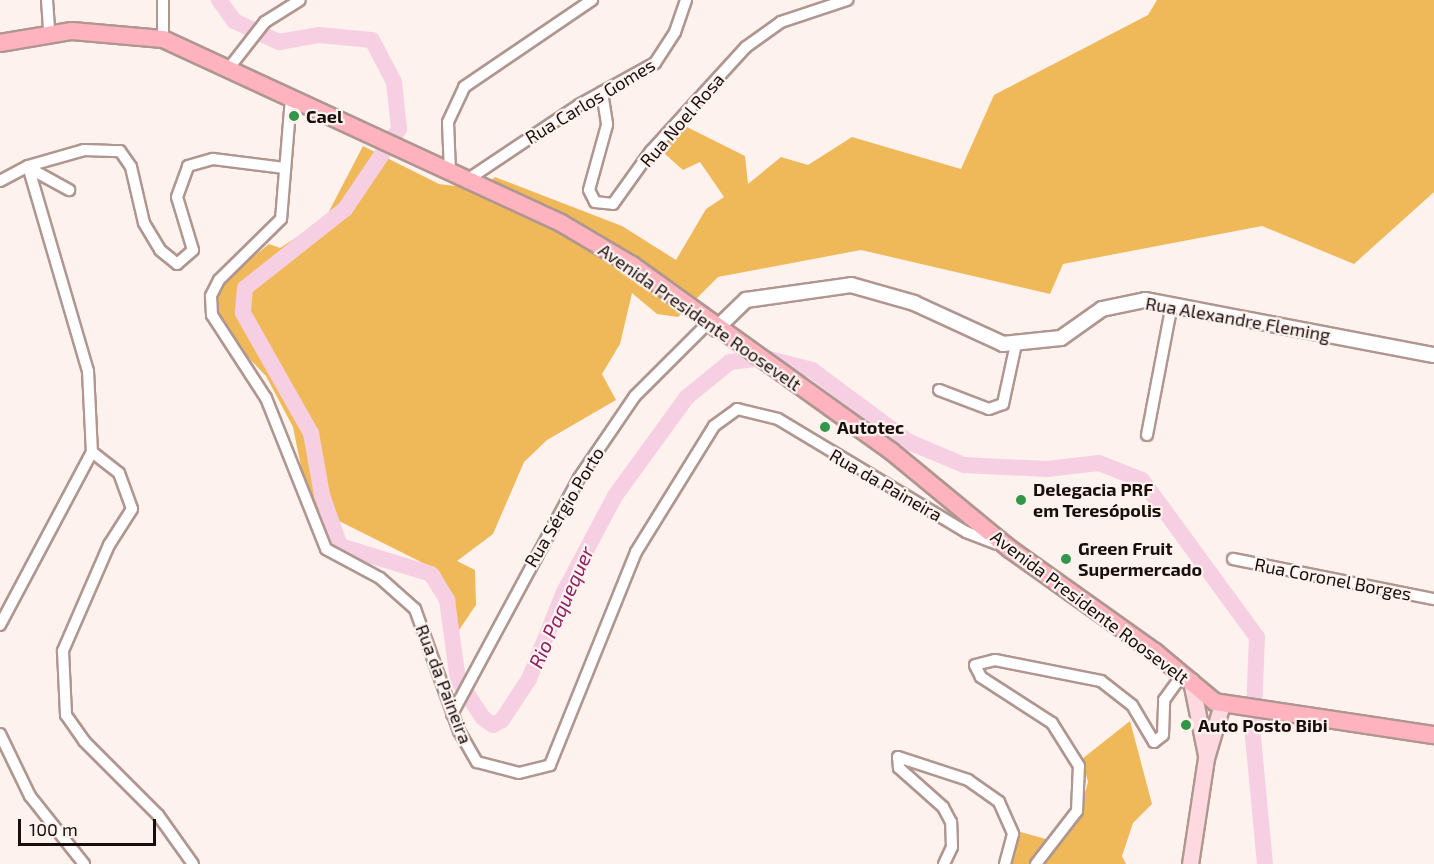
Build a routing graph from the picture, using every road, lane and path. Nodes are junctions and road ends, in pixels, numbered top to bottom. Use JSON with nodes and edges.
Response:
{"nodes":[{"id":1,"x":47,"y":0,"type":"edge"},
{"id":2,"x":163,"y":0,"type":"edge"},
{"id":3,"x":300,"y":0,"type":"edge"},
{"id":4,"x":592,"y":0,"type":"edge"},
{"id":5,"x":686,"y":0,"type":"edge"},
{"id":6,"x":847,"y":0,"type":"edge"},
{"id":7,"x":49,"y":32,"type":"junction"},
{"id":8,"x":163,"y":39,"type":"junction"},
{"id":9,"x":0,"y":43,"type":"edge"},
{"id":10,"x":229,"y":68,"type":"junction"},
{"id":11,"x":602,"y":92,"type":"junction"},
{"id":12,"x":291,"y":98,"type":"junction"},
{"id":13,"x":29,"y":167,"type":"junction"},
{"id":14,"x":284,"y":168,"type":"junction"},
{"id":15,"x":450,"y":172,"type":"junction"},
{"id":16,"x":467,"y":180,"type":"junction"},
{"id":17,"x":0,"y":181,"type":"edge"},
{"id":18,"x":69,"y":190,"type":"dead end"},
{"id":19,"x":1172,"y":304,"type":"junction"},
{"id":20,"x":712,"y":326,"type":"junction"},
{"id":21,"x":1016,"y":344,"type":"junction"},
{"id":22,"x":1434,"y":355,"type":"edge"},
{"id":23,"x":939,"y":390,"type":"dead end"},
{"id":24,"x":1147,"y":435,"type":"dead end"},
{"id":25,"x":92,"y":452,"type":"junction"},
{"id":26,"x":1010,"y":549,"type":"junction"},
{"id":27,"x":1233,"y":559,"type":"dead end"},
{"id":28,"x":1434,"y":599,"type":"edge"},
{"id":29,"x":0,"y":625,"type":"edge"},
{"id":30,"x":1187,"y":678,"type":"junction"},
{"id":31,"x":1228,"y":705,"type":"junction"},
{"id":32,"x":452,"y":714,"type":"junction"},
{"id":33,"x":0,"y":734,"type":"edge"},
{"id":34,"x":1434,"y":735,"type":"edge"},
{"id":35,"x":1206,"y":758,"type":"junction"},
{"id":36,"x":84,"y":864,"type":"edge"},
{"id":37,"x":193,"y":864,"type":"edge"},
{"id":38,"x":944,"y":864,"type":"edge"},
{"id":39,"x":1005,"y":864,"type":"edge"},
{"id":40,"x":1036,"y":864,"type":"edge"},
{"id":41,"x":1190,"y":864,"type":"edge"}],
"edges":[{"from":1,"to":7,"type":"street"},
{"from":2,"to":8,"type":"street"},
{"from":3,"to":10,"type":"street"},
{"from":4,"to":15,"type":"street"},
{"from":5,"to":11,"type":"street","name":"Rua Carlos Gomes"},
{"from":6,"to":11,"type":"street","name":"Rua Noel Rosa"},
{"from":7,"to":8,"type":"main road","name":"Avenida Presidente Roosevelt"},
{"from":7,"to":9,"type":"main road","name":"Avenida Presidente Roosevelt"},
{"from":8,"to":10,"type":"main road","name":"Avenida Presidente Roosevelt"},
{"from":10,"to":12,"type":"main road","name":"Avenida Presidente Roosevelt"},
{"from":11,"to":16,"type":"street","name":"Rua Carlos Gomes"},
{"from":12,"to":14,"type":"street","name":"Rua da Paineira"},
{"from":12,"to":15,"type":"main road","name":"Avenida Presidente Roosevelt"},
{"from":13,"to":14,"type":"street"},
{"from":13,"to":17,"type":"street"},
{"from":13,"to":18,"type":"street"},
{"from":13,"to":25,"type":"street"},
{"from":14,"to":32,"type":"street","name":"Rua da Paineira"},
{"from":15,"to":16,"type":"main road","name":"Avenida Presidente Roosevelt"},
{"from":16,"to":20,"type":"main road","name":"Avenida Presidente Roosevelt"},
{"from":19,"to":21,"type":"street","name":"Rua Alexandre Fleming"},
{"from":19,"to":22,"type":"street","name":"Rua Alexandre Fleming"},
{"from":19,"to":24,"type":"street"},
{"from":20,"to":21,"type":"street","name":"Rua Alexandre Fleming"},
{"from":20,"to":26,"type":"main road","name":"Avenida Presidente Roosevelt"},
{"from":20,"to":32,"type":"street","name":"Rua Sérgio Porto"},
{"from":21,"to":23,"type":"street"},
{"from":25,"to":29,"type":"street"},
{"from":25,"to":37,"type":"street"},
{"from":26,"to":30,"type":"main road","name":"Avenida Presidente Roosevelt"},
{"from":26,"to":32,"type":"street","name":"Rua da Paineira"},
{"from":27,"to":28,"type":"street","name":"Rua Coronel Borges"},
{"from":30,"to":31,"type":"main road","name":"Avenida Presidente Roosevelt"},
{"from":30,"to":35,"type":"main road"},
{"from":30,"to":40,"type":"street"},
{"from":31,"to":34,"type":"main road"},
{"from":31,"to":35,"type":"main road"},
{"from":33,"to":36,"type":"street"},
{"from":35,"to":41,"type":"main road"},
{"from":38,"to":39,"type":"street"}]}
